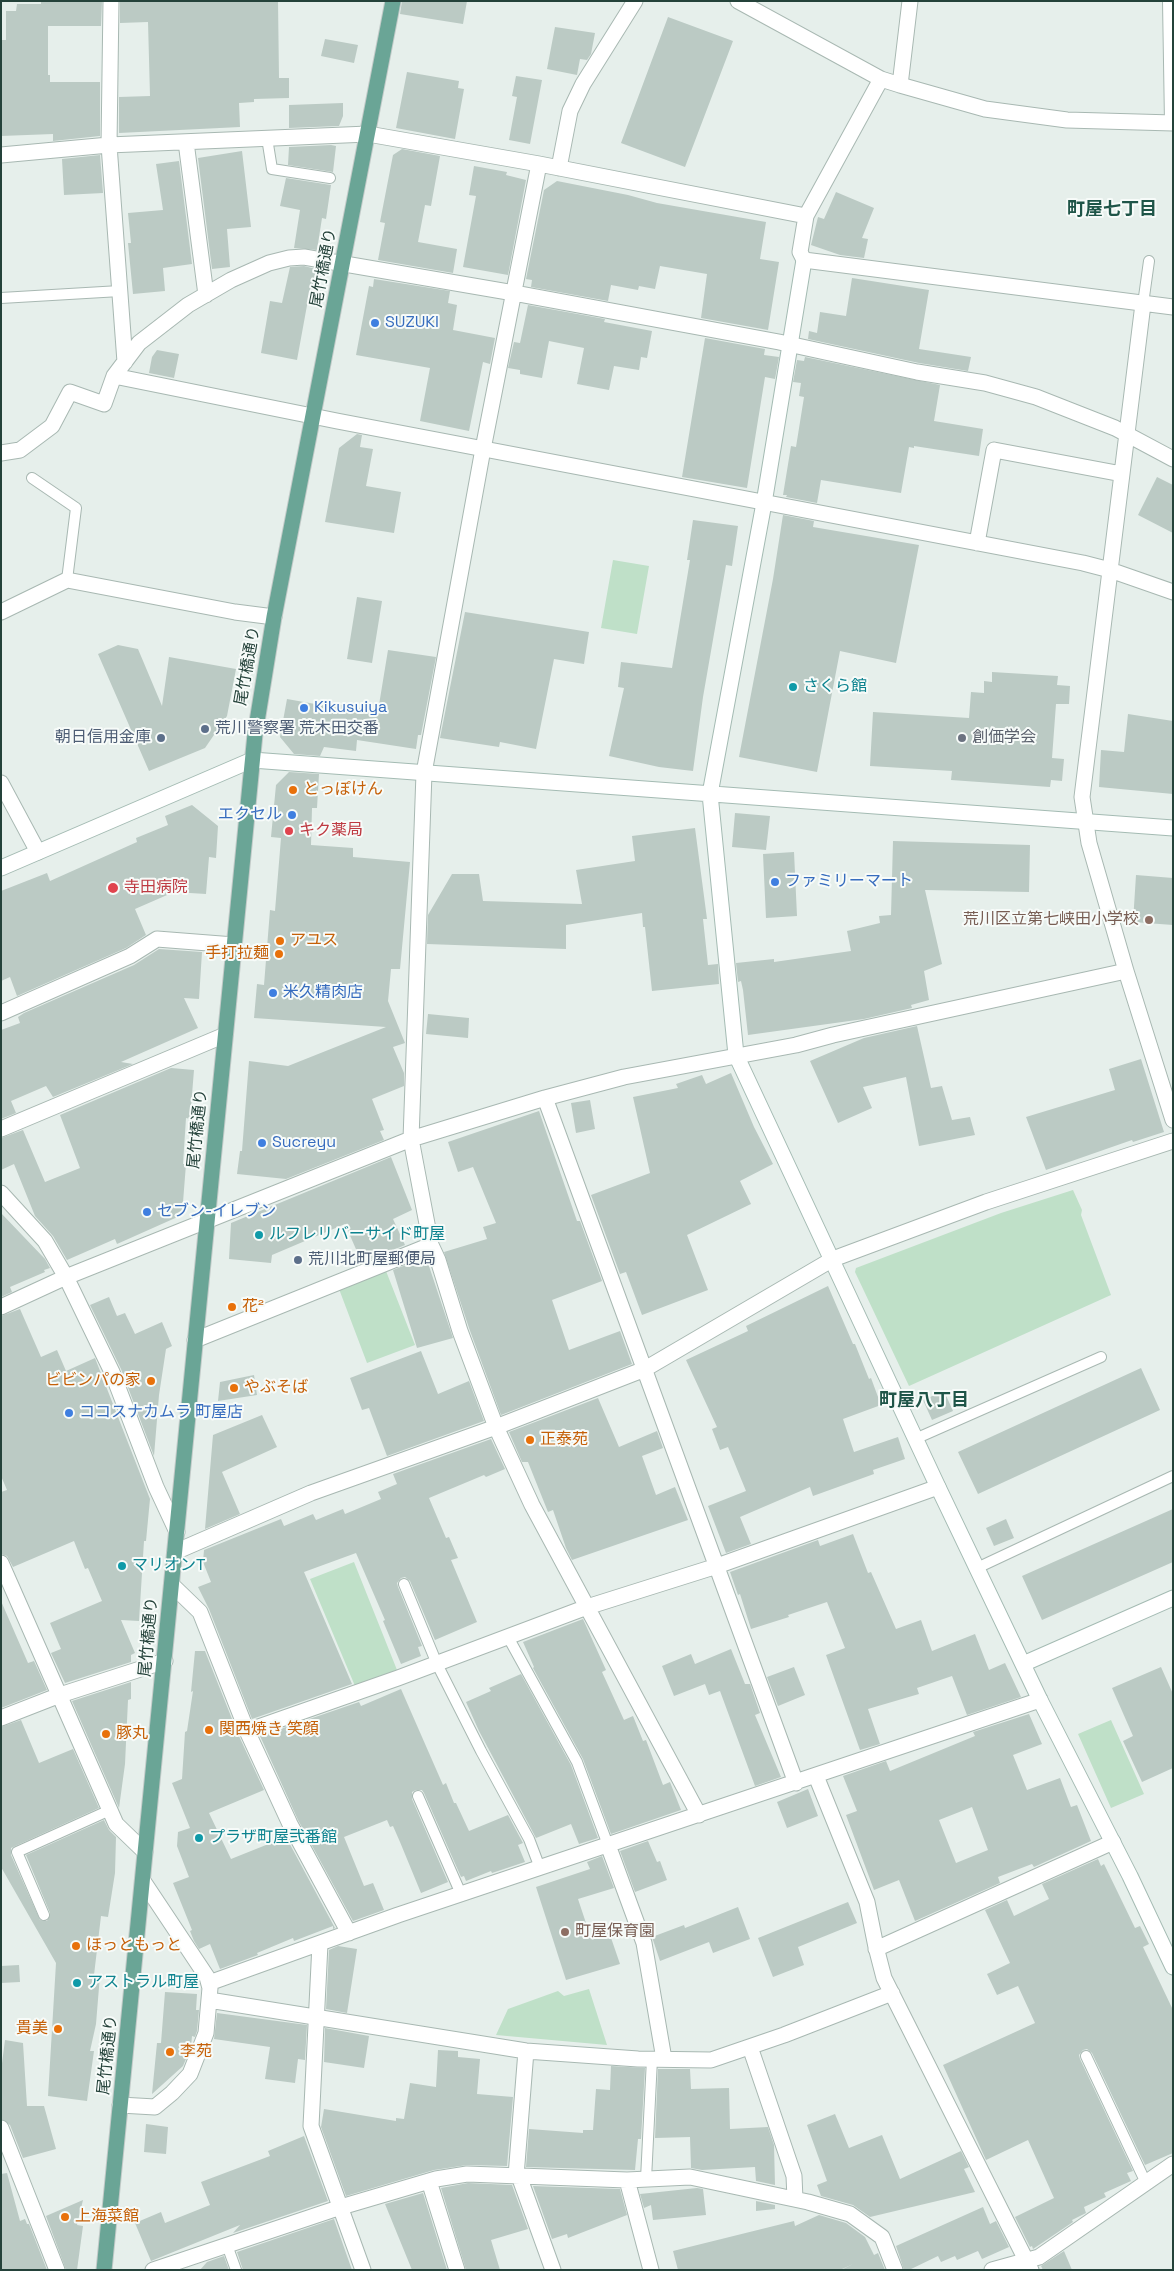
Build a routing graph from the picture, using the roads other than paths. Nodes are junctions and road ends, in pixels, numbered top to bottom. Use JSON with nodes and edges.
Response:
{"nodes":[{"id":1,"x":111,"y":1,"type":"edge"},
{"id":2,"x":392,"y":1,"type":"edge"},
{"id":3,"x":634,"y":1,"type":"edge"},
{"id":4,"x":738,"y":1,"type":"edge"},
{"id":5,"x":910,"y":1,"type":"edge"},
{"id":6,"x":1168,"y":1,"type":"edge"},
{"id":7,"x":882,"y":78,"type":"junction"},
{"id":8,"x":900,"y":85,"type":"junction"},
{"id":9,"x":1172,"y":123,"type":"edge"},
{"id":10,"x":368,"y":134,"type":"junction"},
{"id":11,"x":267,"y":138,"type":"junction"},
{"id":12,"x":186,"y":142,"type":"junction"},
{"id":13,"x":110,"y":144,"type":"junction"},
{"id":14,"x":1,"y":155,"type":"edge"},
{"id":15,"x":539,"y":164,"type":"junction"},
{"id":16,"x":559,"y":168,"type":"junction"},
{"id":17,"x":330,"y":178,"type":"dead end"},
{"id":18,"x":806,"y":216,"type":"junction"},
{"id":19,"x":804,"y":260,"type":"junction"},
{"id":20,"x":1149,"y":261,"type":"dead end"},
{"id":21,"x":343,"y":264,"type":"junction"},
{"id":22,"x":120,"y":291,"type":"junction"},
{"id":23,"x":514,"y":293,"type":"junction"},
{"id":24,"x":206,"y":295,"type":"junction"},
{"id":25,"x":1,"y":298,"type":"edge"},
{"id":26,"x":1143,"y":304,"type":"junction"},
{"id":27,"x":1173,"y":307,"type":"edge"},
{"id":28,"x":790,"y":344,"type":"junction"},
{"id":29,"x":125,"y":362,"type":"junction"},
{"id":30,"x":114,"y":376,"type":"junction"},
{"id":31,"x":314,"y":417,"type":"junction"},
{"id":32,"x":1127,"y":435,"type":"junction"},
{"id":33,"x":483,"y":449,"type":"junction"},
{"id":34,"x":1,"y":453,"type":"edge"},
{"id":35,"x":1173,"y":459,"type":"edge"},
{"id":36,"x":1122,"y":474,"type":"junction"},
{"id":37,"x":32,"y":478,"type":"dead end"},
{"id":38,"x":764,"y":503,"type":"junction"},
{"id":39,"x":977,"y":543,"type":"junction"},
{"id":40,"x":1110,"y":570,"type":"junction"},
{"id":41,"x":67,"y":580,"type":"junction"},
{"id":42,"x":1173,"y":592,"type":"edge"},
{"id":43,"x":1,"y":612,"type":"edge"},
{"id":44,"x":274,"y":618,"type":"junction"},
{"id":45,"x":252,"y":760,"type":"junction"},
{"id":46,"x":424,"y":773,"type":"junction"},
{"id":47,"x":1,"y":783,"type":"edge"},
{"id":48,"x":710,"y":794,"type":"junction"},
{"id":49,"x":1084,"y":820,"type":"junction"},
{"id":50,"x":1173,"y":828,"type":"edge"},
{"id":51,"x":38,"y":852,"type":"junction"},
{"id":52,"x":1,"y":868,"type":"edge"},
{"id":53,"x":234,"y":945,"type":"junction"},
{"id":54,"x":1126,"y":971,"type":"junction"},
{"id":55,"x":1,"y":1014,"type":"edge"},
{"id":56,"x":225,"y":1034,"type":"junction"},
{"id":57,"x":736,"y":1055,"type":"junction"},
{"id":58,"x":545,"y":1098,"type":"junction"},
{"id":59,"x":1173,"y":1120,"type":"edge"},
{"id":60,"x":1,"y":1129,"type":"edge"},
{"id":61,"x":411,"y":1140,"type":"junction"},
{"id":62,"x":1173,"y":1141,"type":"edge"},
{"id":63,"x":1,"y":1193,"type":"edge"},
{"id":64,"x":207,"y":1222,"type":"junction"},
{"id":65,"x":431,"y":1245,"type":"junction"},
{"id":66,"x":832,"y":1259,"type":"junction"},
{"id":67,"x":66,"y":1277,"type":"junction"},
{"id":68,"x":1,"y":1307,"type":"edge"},
{"id":69,"x":195,"y":1340,"type":"junction"},
{"id":70,"x":1101,"y":1357,"type":"dead end"},
{"id":71,"x":645,"y":1369,"type":"junction"},
{"id":72,"x":496,"y":1427,"type":"junction"},
{"id":73,"x":915,"y":1439,"type":"junction"},
{"id":74,"x":1173,"y":1476,"type":"edge"},
{"id":75,"x":938,"y":1487,"type":"junction"},
{"id":76,"x":177,"y":1532,"type":"junction"},
{"id":77,"x":175,"y":1552,"type":"junction"},
{"id":78,"x":1,"y":1563,"type":"edge"},
{"id":79,"x":717,"y":1566,"type":"junction"},
{"id":80,"x":977,"y":1568,"type":"junction"},
{"id":81,"x":172,"y":1584,"type":"junction"},
{"id":82,"x":404,"y":1584,"type":"dead end"},
{"id":83,"x":1173,"y":1598,"type":"edge"},
{"id":84,"x":587,"y":1607,"type":"junction"},
{"id":85,"x":508,"y":1637,"type":"junction"},
{"id":86,"x":164,"y":1661,"type":"junction"},
{"id":87,"x":437,"y":1664,"type":"junction"},
{"id":88,"x":1023,"y":1664,"type":"junction"},
{"id":89,"x":60,"y":1695,"type":"junction"},
{"id":90,"x":1040,"y":1700,"type":"junction"},
{"id":91,"x":1,"y":1718,"type":"edge"},
{"id":92,"x":247,"y":1732,"type":"junction"},
{"id":93,"x":816,"y":1776,"type":"junction"},
{"id":94,"x":796,"y":1783,"type":"junction"},
{"id":95,"x":418,"y":1796,"type":"dead end"},
{"id":96,"x":110,"y":1810,"type":"junction"},
{"id":97,"x":699,"y":1815,"type":"junction"},
{"id":98,"x":1113,"y":1842,"type":"junction"},
{"id":99,"x":608,"y":1845,"type":"junction"},
{"id":100,"x":145,"y":1852,"type":"junction"},
{"id":101,"x":540,"y":1868,"type":"junction"},
{"id":102,"x":143,"y":1880,"type":"junction"},
{"id":103,"x":461,"y":1894,"type":"junction"},
{"id":104,"x":44,"y":1915,"type":"dead end"},
{"id":105,"x":349,"y":1934,"type":"junction"},
{"id":106,"x":320,"y":1944,"type":"junction"},
{"id":107,"x":876,"y":1949,"type":"junction"},
{"id":108,"x":1173,"y":1966,"type":"edge"},
{"id":109,"x":209,"y":1983,"type":"junction"},
{"id":110,"x":892,"y":1993,"type":"junction"},
{"id":111,"x":209,"y":2000,"type":"junction"},
{"id":112,"x":315,"y":2018,"type":"junction"},
{"id":113,"x":750,"y":2046,"type":"junction"},
{"id":114,"x":526,"y":2051,"type":"junction"},
{"id":115,"x":1086,"y":2056,"type":"dead end"},
{"id":116,"x":658,"y":2059,"type":"junction"},
{"id":117,"x":120,"y":2105,"type":"junction"},
{"id":118,"x":1,"y":2128,"type":"edge"},
{"id":119,"x":1173,"y":2164,"type":"edge"},
{"id":120,"x":517,"y":2176,"type":"junction"},
{"id":121,"x":646,"y":2179,"type":"junction"},
{"id":122,"x":628,"y":2180,"type":"junction"},
{"id":123,"x":429,"y":2181,"type":"junction"},
{"id":124,"x":1146,"y":2183,"type":"junction"},
{"id":125,"x":795,"y":2199,"type":"junction"},
{"id":126,"x":340,"y":2207,"type":"junction"},
{"id":127,"x":227,"y":2245,"type":"junction"},
{"id":128,"x":1029,"y":2265,"type":"edge"},
{"id":129,"x":57,"y":2270,"type":"edge"},
{"id":130,"x":104,"y":2270,"type":"edge"},
{"id":131,"x":153,"y":2270,"type":"edge"},
{"id":132,"x":236,"y":2270,"type":"edge"},
{"id":133,"x":362,"y":2270,"type":"edge"},
{"id":134,"x":457,"y":2270,"type":"edge"},
{"id":135,"x":553,"y":2270,"type":"edge"},
{"id":136,"x":652,"y":2270,"type":"edge"},
{"id":137,"x":895,"y":2270,"type":"edge"},
{"id":138,"x":992,"y":2270,"type":"edge"}],
"edges":[{"from":1,"to":13,"type":"street"},
{"from":2,"to":10,"type":"main road","name":"尾竹橋通り"},
{"from":3,"to":16,"type":"street"},
{"from":4,"to":7,"type":"street"},
{"from":5,"to":8,"type":"street"},
{"from":6,"to":9,"type":"lane"},
{"from":7,"to":8,"type":"street"},
{"from":7,"to":18,"type":"street"},
{"from":8,"to":9,"type":"street"},
{"from":10,"to":11,"type":"street"},
{"from":10,"to":15,"type":"street"},
{"from":10,"to":21,"type":"main road","name":"尾竹橋通り"},
{"from":11,"to":12,"type":"street"},
{"from":11,"to":17,"type":"lane"},
{"from":12,"to":13,"type":"street"},
{"from":12,"to":24,"type":"street"},
{"from":13,"to":14,"type":"street"},
{"from":13,"to":22,"type":"street"},
{"from":15,"to":16,"type":"street"},
{"from":15,"to":23,"type":"street"},
{"from":16,"to":18,"type":"street"},
{"from":18,"to":19,"type":"street"},
{"from":19,"to":26,"type":"street"},
{"from":19,"to":28,"type":"street"},
{"from":20,"to":26,"type":"lane"},
{"from":21,"to":23,"type":"street"},
{"from":21,"to":24,"type":"street"},
{"from":21,"to":31,"type":"main road","name":"尾竹橋通り"},
{"from":22,"to":25,"type":"lane"},
{"from":22,"to":29,"type":"street"},
{"from":23,"to":28,"type":"street"},
{"from":23,"to":33,"type":"street"},
{"from":24,"to":29,"type":"street"},
{"from":26,"to":27,"type":"street"},
{"from":26,"to":32,"type":"street"},
{"from":28,"to":32,"type":"street"},
{"from":28,"to":38,"type":"street"},
{"from":29,"to":30,"type":"street"},
{"from":30,"to":31,"type":"street"},
{"from":30,"to":34,"type":"street"},
{"from":31,"to":33,"type":"street"},
{"from":31,"to":44,"type":"main road","name":"尾竹橋通り"},
{"from":32,"to":35,"type":"street"},
{"from":32,"to":36,"type":"street"},
{"from":33,"to":38,"type":"street"},
{"from":33,"to":46,"type":"street"},
{"from":36,"to":39,"type":"street"},
{"from":36,"to":40,"type":"street"},
{"from":37,"to":41,"type":"lane"},
{"from":38,"to":39,"type":"street"},
{"from":38,"to":48,"type":"street"},
{"from":39,"to":40,"type":"street"},
{"from":40,"to":42,"type":"street"},
{"from":40,"to":49,"type":"street"},
{"from":41,"to":43,"type":"street"},
{"from":41,"to":44,"type":"street"},
{"from":44,"to":45,"type":"main road","name":"尾竹橋通り"},
{"from":45,"to":46,"type":"street"},
{"from":45,"to":51,"type":"street"},
{"from":45,"to":53,"type":"main road","name":"尾竹橋通り"},
{"from":46,"to":48,"type":"street"},
{"from":46,"to":61,"type":"street"},
{"from":47,"to":51,"type":"street"},
{"from":48,"to":49,"type":"street"},
{"from":48,"to":57,"type":"street"},
{"from":49,"to":50,"type":"street"},
{"from":49,"to":54,"type":"street"},
{"from":51,"to":52,"type":"street"},
{"from":53,"to":55,"type":"street"},
{"from":53,"to":56,"type":"main road","name":"尾竹橋通り"},
{"from":54,"to":57,"type":"street"},
{"from":54,"to":59,"type":"street"},
{"from":56,"to":60,"type":"street"},
{"from":56,"to":64,"type":"main road","name":"尾竹橋通り"},
{"from":57,"to":58,"type":"street"},
{"from":57,"to":66,"type":"street"},
{"from":58,"to":61,"type":"street"},
{"from":58,"to":71,"type":"street"},
{"from":61,"to":64,"type":"street"},
{"from":61,"to":65,"type":"street"},
{"from":62,"to":66,"type":"street"},
{"from":63,"to":67,"type":"street"},
{"from":64,"to":67,"type":"street"},
{"from":64,"to":69,"type":"main road","name":"尾竹橋通り"},
{"from":65,"to":69,"type":"street"},
{"from":65,"to":72,"type":"street"},
{"from":66,"to":71,"type":"street"},
{"from":66,"to":73,"type":"street"},
{"from":67,"to":68,"type":"street"},
{"from":67,"to":76,"type":"street"},
{"from":69,"to":76,"type":"main road","name":"尾竹橋通り"},
{"from":70,"to":73,"type":"lane"},
{"from":71,"to":72,"type":"street"},
{"from":71,"to":79,"type":"street"},
{"from":72,"to":77,"type":"street"},
{"from":72,"to":84,"type":"street"},
{"from":73,"to":75,"type":"street"},
{"from":74,"to":80,"type":"lane"},
{"from":75,"to":79,"type":"street"},
{"from":75,"to":80,"type":"street"},
{"from":76,"to":77,"type":"main road","name":"尾竹橋通り"},
{"from":77,"to":81,"type":"main road","name":"尾竹橋通り"},
{"from":78,"to":89,"type":"street"},
{"from":79,"to":84,"type":"street"},
{"from":79,"to":94,"type":"street"},
{"from":80,"to":88,"type":"street"},
{"from":81,"to":86,"type":"main road","name":"尾竹橋通り"},
{"from":81,"to":92,"type":"street"},
{"from":82,"to":87,"type":"lane"},
{"from":83,"to":88,"type":"street"},
{"from":84,"to":85,"type":"street"},
{"from":84,"to":97,"type":"street"},
{"from":85,"to":87,"type":"street"},
{"from":85,"to":99,"type":"lane"},
{"from":86,"to":89,"type":"street"},
{"from":86,"to":100,"type":"main road","name":"尾竹橋通り"},
{"from":87,"to":92,"type":"street"},
{"from":87,"to":101,"type":"lane"},
{"from":88,"to":90,"type":"street"},
{"from":89,"to":91,"type":"street"},
{"from":89,"to":96,"type":"street"},
{"from":90,"to":93,"type":"street"},
{"from":90,"to":98,"type":"street"},
{"from":92,"to":105,"type":"street"},
{"from":93,"to":94,"type":"street"},
{"from":93,"to":107,"type":"street"},
{"from":94,"to":97,"type":"street"},
{"from":95,"to":103,"type":"lane"},
{"from":96,"to":100,"type":"street"},
{"from":96,"to":104,"type":"lane"},
{"from":97,"to":99,"type":"street"},
{"from":98,"to":107,"type":"street"},
{"from":98,"to":108,"type":"street"},
{"from":99,"to":101,"type":"street"},
{"from":99,"to":116,"type":"street"},
{"from":100,"to":102,"type":"main road","name":"尾竹橋通り"},
{"from":101,"to":103,"type":"street"},
{"from":102,"to":109,"type":"street"},
{"from":102,"to":117,"type":"main road","name":"尾竹橋通り"},
{"from":103,"to":105,"type":"street"},
{"from":105,"to":106,"type":"street"},
{"from":106,"to":109,"type":"street"},
{"from":106,"to":112,"type":"street"},
{"from":107,"to":110,"type":"street"},
{"from":109,"to":111,"type":"street"},
{"from":110,"to":113,"type":"street"},
{"from":110,"to":128,"type":"street"},
{"from":111,"to":112,"type":"street"},
{"from":111,"to":117,"type":"street"},
{"from":112,"to":114,"type":"street"},
{"from":112,"to":126,"type":"street"},
{"from":113,"to":116,"type":"street"},
{"from":113,"to":125,"type":"street"},
{"from":114,"to":116,"type":"street"},
{"from":114,"to":120,"type":"street"},
{"from":115,"to":124,"type":"lane"},
{"from":116,"to":121,"type":"lane"},
{"from":117,"to":130,"type":"main road","name":"尾竹橋通り"},
{"from":118,"to":129,"type":"street"},
{"from":119,"to":124,"type":"street"},
{"from":120,"to":122,"type":"street"},
{"from":120,"to":123,"type":"street"},
{"from":120,"to":135,"type":"street"},
{"from":121,"to":122,"type":"street"},
{"from":121,"to":125,"type":"street"},
{"from":122,"to":136,"type":"street"},
{"from":123,"to":126,"type":"street"},
{"from":123,"to":134,"type":"street"},
{"from":124,"to":128,"type":"street"},
{"from":125,"to":137,"type":"street"},
{"from":126,"to":127,"type":"street"},
{"from":126,"to":133,"type":"street"},
{"from":127,"to":131,"type":"street"},
{"from":127,"to":132,"type":"lane"},
{"from":128,"to":138,"type":"street"}]}
